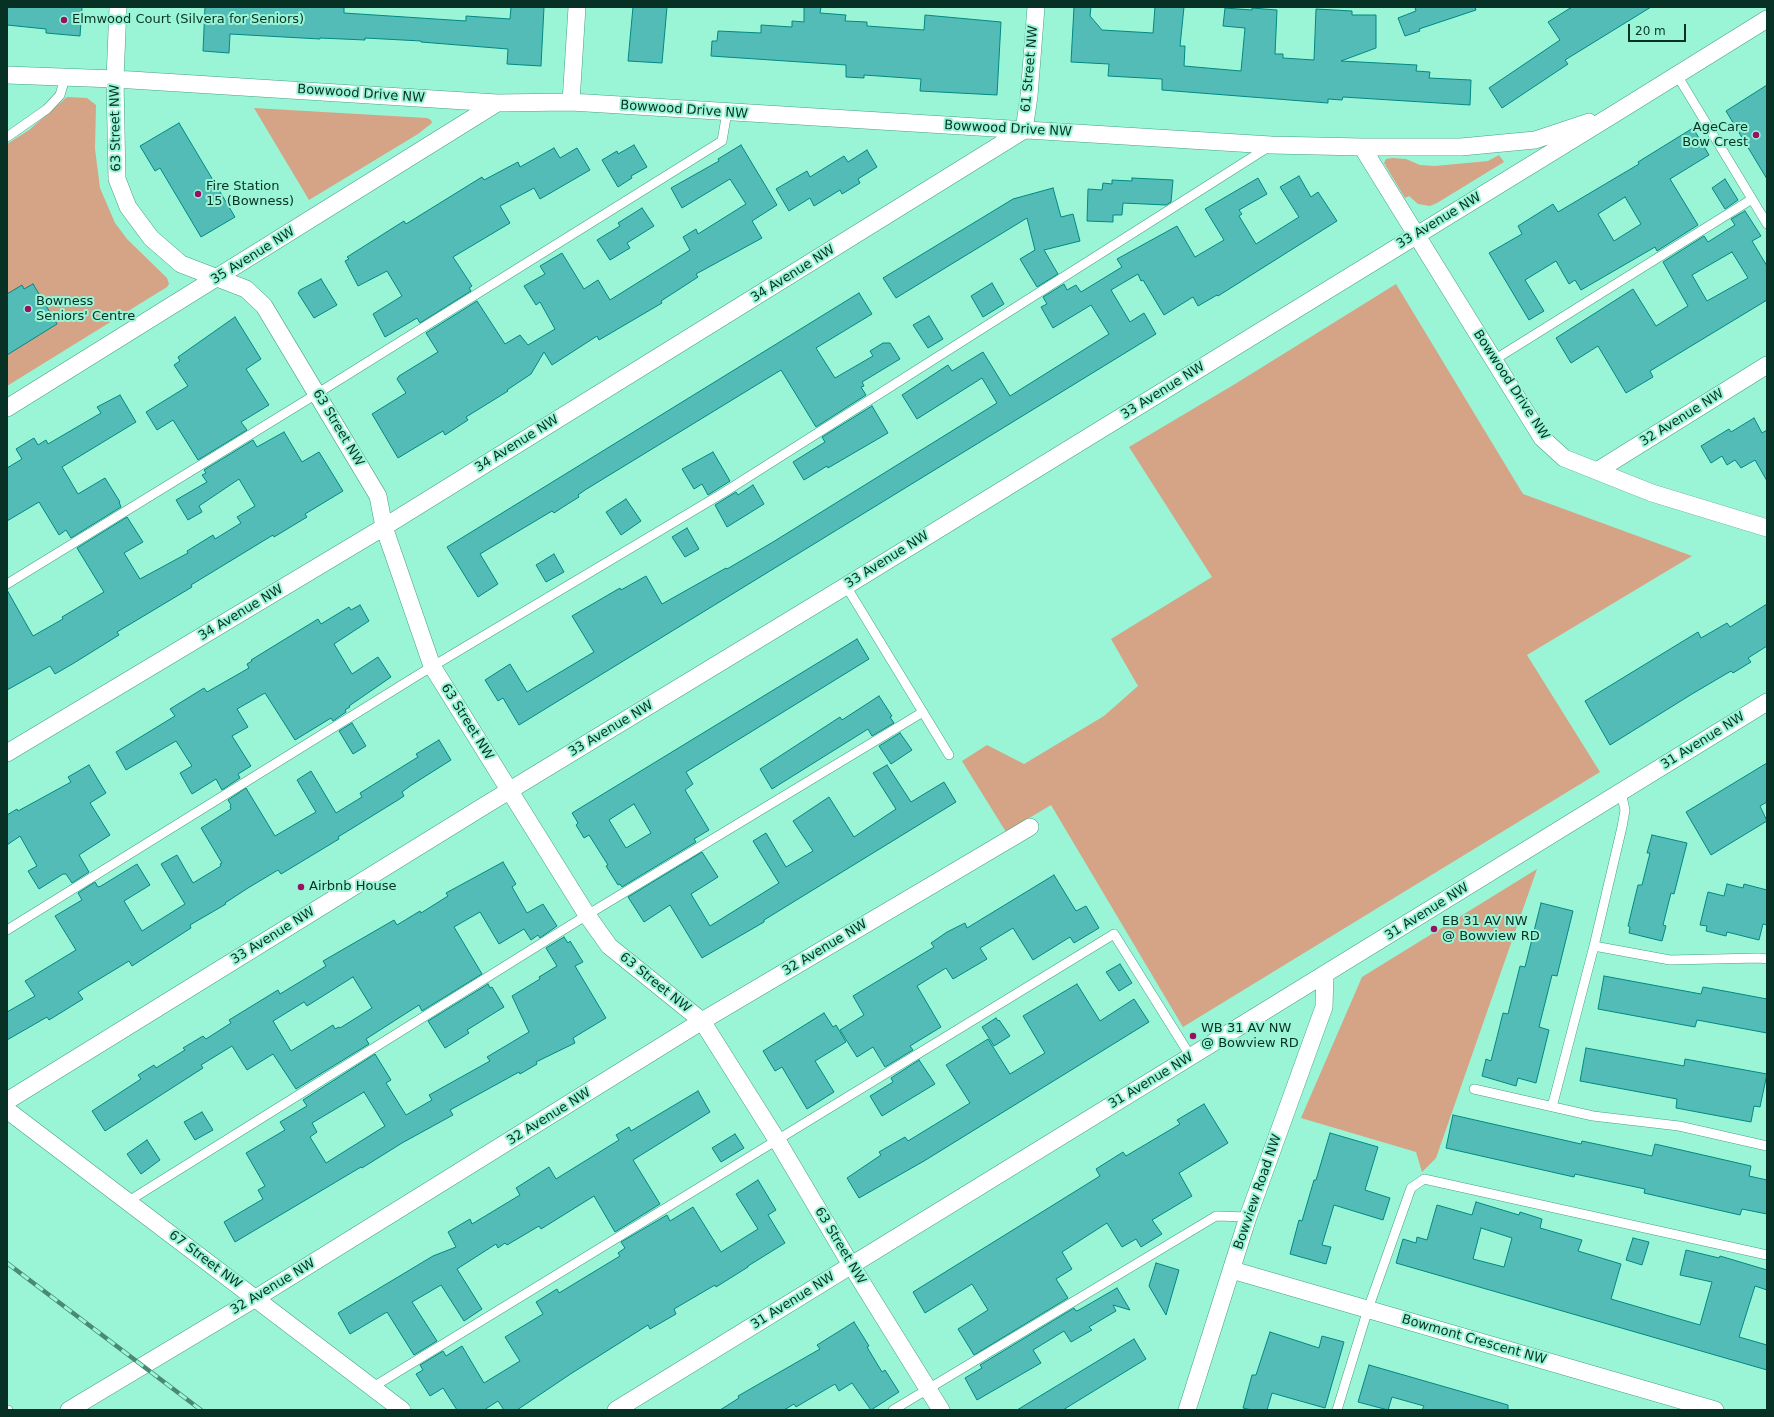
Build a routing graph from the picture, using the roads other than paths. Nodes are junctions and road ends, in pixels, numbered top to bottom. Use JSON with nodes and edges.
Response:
{"nodes":[{"id":1,"x":118,"y":7,"type":"edge"},
{"id":2,"x":577,"y":7,"type":"edge"},
{"id":3,"x":1036,"y":7,"type":"edge"},
{"id":4,"x":1767,"y":19,"type":"edge"},
{"id":5,"x":7,"y":75,"type":"edge"},
{"id":6,"x":1678,"y":75,"type":"junction"},
{"id":7,"x":65,"y":78,"type":"junction"},
{"id":8,"x":115,"y":79,"type":"junction"},
{"id":9,"x":571,"y":102,"type":"junction"},
{"id":10,"x":498,"y":103,"type":"junction"},
{"id":11,"x":727,"y":112,"type":"junction"},
{"id":12,"x":1619,"y":112,"type":"junction"},
{"id":13,"x":1024,"y":130,"type":"junction"},
{"id":14,"x":7,"y":137,"type":"edge"},
{"id":15,"x":1271,"y":145,"type":"junction"},
{"id":16,"x":1362,"y":147,"type":"junction"},
{"id":17,"x":1752,"y":199,"type":"junction"},
{"id":18,"x":1767,"y":224,"type":"edge"},
{"id":19,"x":1416,"y":235,"type":"junction"},
{"id":20,"x":218,"y":278,"type":"junction"},
{"id":21,"x":1494,"y":360,"type":"junction"},
{"id":22,"x":1767,"y":365,"type":"edge"},
{"id":23,"x":318,"y":393,"type":"junction"},
{"id":24,"x":7,"y":408,"type":"edge"},
{"id":25,"x":1598,"y":471,"type":"junction"},
{"id":26,"x":384,"y":527,"type":"junction"},
{"id":27,"x":1767,"y":528,"type":"edge"},
{"id":28,"x":7,"y":584,"type":"edge"},
{"id":29,"x":846,"y":586,"type":"junction"},
{"id":30,"x":432,"y":666,"type":"junction"},
{"id":31,"x":1767,"y":702,"type":"edge"},
{"id":32,"x":923,"y":712,"type":"junction"},
{"id":33,"x":7,"y":753,"type":"edge"},
{"id":34,"x":949,"y":754,"type":"dead end"},
{"id":35,"x":510,"y":790,"type":"junction"},
{"id":36,"x":1621,"y":792,"type":"junction"},
{"id":37,"x":1030,"y":827,"type":"dead end"},
{"id":38,"x":587,"y":915,"type":"junction"},
{"id":39,"x":7,"y":930,"type":"edge"},
{"id":40,"x":1594,"y":946,"type":"junction"},
{"id":41,"x":1767,"y":959,"type":"edge"},
{"id":42,"x":1325,"y":975,"type":"junction"},
{"id":43,"x":702,"y":1021,"type":"junction"},
{"id":44,"x":1191,"y":1057,"type":"junction"},
{"id":45,"x":1474,"y":1089,"type":"dead end"},
{"id":46,"x":7,"y":1101,"type":"edge"},
{"id":47,"x":1552,"y":1108,"type":"junction"},
{"id":48,"x":7,"y":1110,"type":"edge"},
{"id":49,"x":777,"y":1140,"type":"junction"},
{"id":50,"x":1767,"y":1146,"type":"edge"},
{"id":51,"x":127,"y":1202,"type":"junction"},
{"id":52,"x":1248,"y":1217,"type":"junction"},
{"id":53,"x":1767,"y":1255,"type":"edge"},
{"id":54,"x":851,"y":1265,"type":"junction"},
{"id":55,"x":1232,"y":1270,"type":"junction"},
{"id":56,"x":256,"y":1298,"type":"junction"},
{"id":57,"x":1368,"y":1309,"type":"junction"},
{"id":58,"x":373,"y":1387,"type":"junction"},
{"id":59,"x":928,"y":1389,"type":"junction"},
{"id":60,"x":69,"y":1410,"type":"edge"},
{"id":61,"x":402,"y":1410,"type":"edge"},
{"id":62,"x":616,"y":1410,"type":"edge"},
{"id":63,"x":893,"y":1410,"type":"edge"},
{"id":64,"x":941,"y":1410,"type":"edge"},
{"id":65,"x":1187,"y":1410,"type":"edge"},
{"id":66,"x":1338,"y":1410,"type":"edge"},
{"id":67,"x":1715,"y":1410,"type":"edge"}],
"edges":[{"from":1,"to":8,"type":"street","name":"63 Street NW"},
{"from":2,"to":9,"type":"street"},
{"from":3,"to":13,"type":"street","name":"61 Street NW"},
{"from":4,"to":6,"type":"street","name":"33 Avenue NW"},
{"from":5,"to":7,"type":"street","name":"Bowwood Drive NW"},
{"from":6,"to":12,"type":"street","name":"33 Avenue NW"},
{"from":6,"to":17,"type":"lane"},
{"from":7,"to":8,"type":"street","name":"Bowwood Drive NW"},
{"from":7,"to":14,"type":"lane"},
{"from":8,"to":10,"type":"street","name":"Bowwood Drive NW"},
{"from":8,"to":20,"type":"street","name":"63 Street NW"},
{"from":9,"to":10,"type":"street","name":"Bowwood Drive NW"},
{"from":9,"to":11,"type":"street","name":"Bowwood Drive NW"},
{"from":10,"to":20,"type":"street","name":"35 Avenue NW"},
{"from":11,"to":13,"type":"street","name":"Bowwood Drive NW"},
{"from":11,"to":23,"type":"lane"},
{"from":12,"to":16,"type":"street","name":"Bowwood Drive NW"},
{"from":12,"to":19,"type":"street","name":"33 Avenue NW"},
{"from":13,"to":15,"type":"street","name":"Bowwood Drive NW"},
{"from":13,"to":26,"type":"street","name":"34 Avenue NW"},
{"from":15,"to":16,"type":"street","name":"Bowwood Drive NW"},
{"from":15,"to":30,"type":"lane"},
{"from":16,"to":19,"type":"street","name":"Bowwood Drive NW"},
{"from":17,"to":18,"type":"lane"},
{"from":17,"to":21,"type":"lane"},
{"from":19,"to":21,"type":"street","name":"Bowwood Drive NW"},
{"from":19,"to":29,"type":"street","name":"33 Avenue NW"},
{"from":20,"to":23,"type":"street","name":"63 Street NW"},
{"from":20,"to":24,"type":"street","name":"35 Avenue NW"},
{"from":21,"to":25,"type":"street","name":"Bowwood Drive NW"},
{"from":22,"to":25,"type":"street","name":"32 Avenue NW"},
{"from":23,"to":26,"type":"street","name":"63 Street NW"},
{"from":23,"to":28,"type":"lane"},
{"from":25,"to":27,"type":"street","name":"Bowwood Drive NW"},
{"from":26,"to":30,"type":"street","name":"63 Street NW"},
{"from":26,"to":33,"type":"street","name":"34 Avenue NW"},
{"from":29,"to":32,"type":"lane"},
{"from":29,"to":35,"type":"street","name":"33 Avenue NW"},
{"from":30,"to":35,"type":"street","name":"63 Street NW"},
{"from":30,"to":39,"type":"lane"},
{"from":31,"to":36,"type":"street","name":"31 Avenue NW"},
{"from":32,"to":34,"type":"lane"},
{"from":32,"to":38,"type":"lane"},
{"from":35,"to":38,"type":"street","name":"63 Street NW"},
{"from":35,"to":46,"type":"street","name":"33 Avenue NW"},
{"from":36,"to":40,"type":"lane"},
{"from":36,"to":42,"type":"street","name":"31 Avenue NW"},
{"from":37,"to":43,"type":"street","name":"32 Avenue NW"},
{"from":38,"to":43,"type":"street","name":"63 Street NW"},
{"from":38,"to":51,"type":"lane"},
{"from":40,"to":41,"type":"lane"},
{"from":40,"to":47,"type":"lane"},
{"from":42,"to":44,"type":"street","name":"31 Avenue NW"},
{"from":42,"to":52,"type":"street","name":"Bowview Road NW"},
{"from":43,"to":49,"type":"street","name":"63 Street NW"},
{"from":43,"to":56,"type":"street","name":"32 Avenue NW"},
{"from":44,"to":49,"type":"lane"},
{"from":44,"to":54,"type":"street","name":"31 Avenue NW"},
{"from":45,"to":47,"type":"lane"},
{"from":47,"to":50,"type":"lane"},
{"from":48,"to":51,"type":"street","name":"67 Street NW"},
{"from":49,"to":54,"type":"street","name":"63 Street NW"},
{"from":49,"to":58,"type":"lane"},
{"from":51,"to":56,"type":"street","name":"67 Street NW"},
{"from":52,"to":55,"type":"street","name":"Bowview Road NW"},
{"from":52,"to":59,"type":"lane"},
{"from":53,"to":57,"type":"lane"},
{"from":54,"to":59,"type":"street","name":"63 Street NW"},
{"from":54,"to":62,"type":"street","name":"31 Avenue NW"},
{"from":55,"to":57,"type":"street","name":"Bowmont Crescent NW"},
{"from":55,"to":65,"type":"street","name":"Bowview Road NW"},
{"from":56,"to":58,"type":"street","name":"67 Street NW"},
{"from":56,"to":60,"type":"street","name":"32 Avenue NW"},
{"from":57,"to":66,"type":"lane"},
{"from":57,"to":67,"type":"street","name":"Bowmont Crescent NW"},
{"from":58,"to":61,"type":"street","name":"67 Street NW"},
{"from":59,"to":63,"type":"lane"},
{"from":59,"to":64,"type":"street","name":"63 Street NW"}]}
